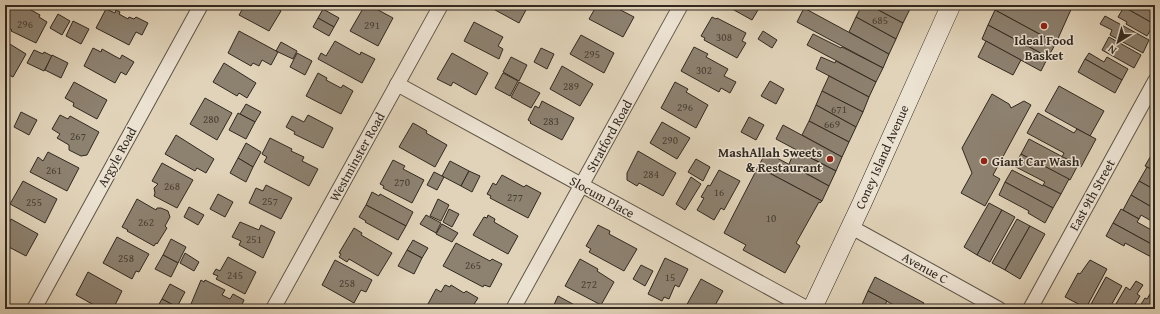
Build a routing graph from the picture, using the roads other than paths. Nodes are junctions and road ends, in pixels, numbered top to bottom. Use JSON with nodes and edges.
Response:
{"nodes":[{"id":1,"x":201,"y":5,"type":"edge"},
{"id":2,"x":441,"y":5,"type":"edge"},
{"id":3,"x":681,"y":5,"type":"edge"},
{"id":4,"x":951,"y":5,"type":"edge"},
{"id":5,"x":1155,"y":81,"type":"edge"},
{"id":6,"x":397,"y":84,"type":"junction"},
{"id":7,"x":581,"y":185,"type":"junction"},
{"id":8,"x":851,"y":227,"type":"junction"},
{"id":9,"x":34,"y":309,"type":"edge"},
{"id":10,"x":273,"y":309,"type":"edge"},
{"id":11,"x":513,"y":309,"type":"edge"},
{"id":12,"x":808,"y":309,"type":"edge"},
{"id":13,"x":812,"y":309,"type":"edge"},
{"id":14,"x":999,"y":309,"type":"edge"},
{"id":15,"x":1030,"y":309,"type":"edge"}],
"edges":[{"from":1,"to":9,"type":"street","name":"Argyle Road"},
{"from":2,"to":6,"type":"street","name":"Westminster Road"},
{"from":3,"to":7,"type":"street","name":"Stratford Road"},
{"from":4,"to":8,"type":"main road","name":"Coney Island Avenue"},
{"from":5,"to":15,"type":"street","name":"East 9th Street"},
{"from":6,"to":7,"type":"street","name":"Slocum Place"},
{"from":6,"to":10,"type":"street","name":"Westminster Road"},
{"from":7,"to":11,"type":"street","name":"Stratford Road"},
{"from":7,"to":12,"type":"street","name":"Slocum Place"},
{"from":8,"to":13,"type":"main road","name":"Coney Island Avenue"},
{"from":8,"to":14,"type":"street","name":"Avenue C"}]}
